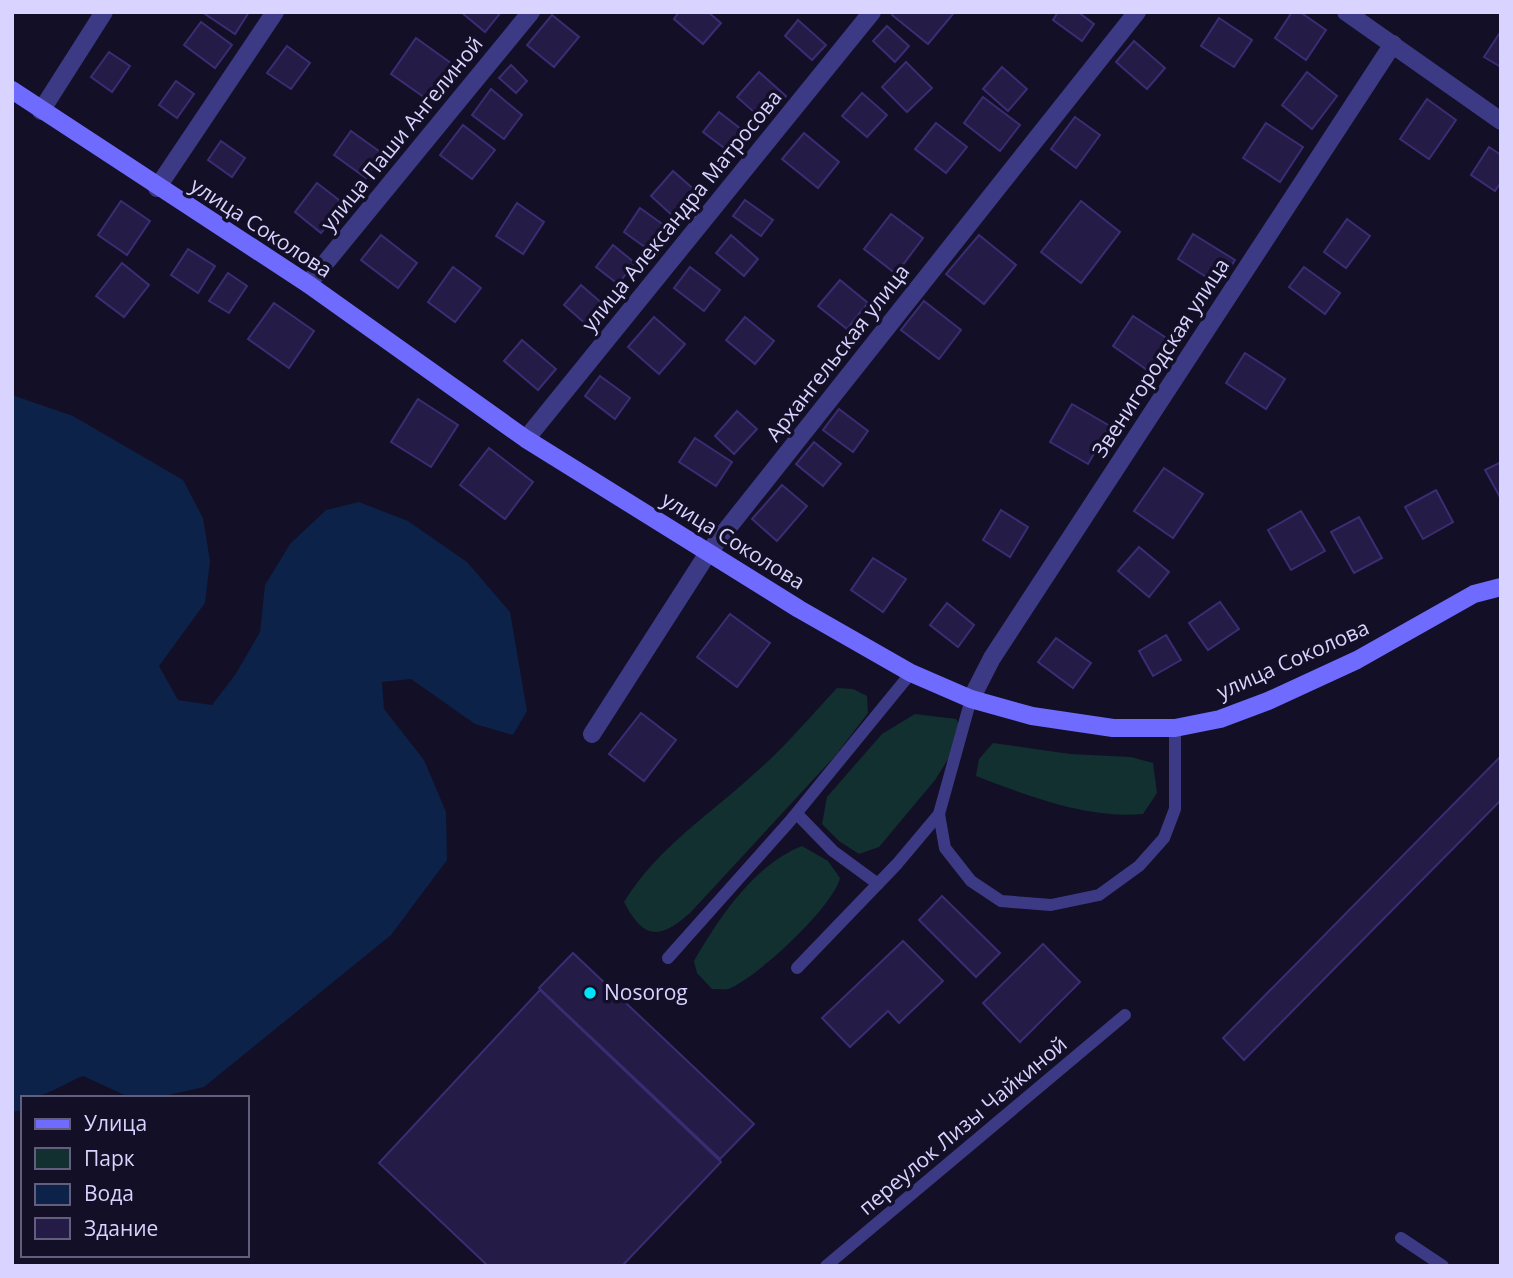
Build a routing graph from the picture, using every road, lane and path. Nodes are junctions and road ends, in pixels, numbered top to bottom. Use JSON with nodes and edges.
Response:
{"nodes":[{"id":1,"x":104,"y":12,"type":"edge"},
{"id":2,"x":275,"y":12,"type":"edge"},
{"id":3,"x":531,"y":12,"type":"edge"},
{"id":4,"x":872,"y":12,"type":"edge"},
{"id":5,"x":1137,"y":12,"type":"edge"},
{"id":6,"x":1346,"y":12,"type":"edge"},
{"id":7,"x":1394,"y":44,"type":"junction"},
{"id":8,"x":12,"y":90,"type":"edge"},
{"id":9,"x":41,"y":111,"type":"junction"},
{"id":10,"x":1501,"y":121,"type":"edge"},
{"id":11,"x":157,"y":188,"type":"junction"},
{"id":12,"x":308,"y":284,"type":"junction"},
{"id":13,"x":526,"y":439,"type":"junction"},
{"id":14,"x":708,"y":553,"type":"junction"},
{"id":15,"x":1501,"y":587,"type":"edge"},
{"id":16,"x":911,"y":673,"type":"junction"},
{"id":17,"x":971,"y":699,"type":"junction"},
{"id":18,"x":1175,"y":728,"type":"junction"},
{"id":19,"x":592,"y":734,"type":"dead end"},
{"id":20,"x":796,"y":814,"type":"junction"},
{"id":21,"x":939,"y":814,"type":"junction"},
{"id":22,"x":878,"y":884,"type":"junction"},
{"id":23,"x":668,"y":958,"type":"dead end"},
{"id":24,"x":797,"y":968,"type":"dead end"},
{"id":25,"x":1125,"y":1015,"type":"dead end"},
{"id":26,"x":1401,"y":1238,"type":"dead end"},
{"id":27,"x":826,"y":1266,"type":"edge"},
{"id":28,"x":1443,"y":1266,"type":"edge"}],
"edges":[{"from":1,"to":9,"type":"street"},
{"from":2,"to":11,"type":"street"},
{"from":3,"to":12,"type":"street","name":"улица Паши Ангелиной"},
{"from":4,"to":13,"type":"street","name":"улица Александра Матросова"},
{"from":5,"to":14,"type":"street","name":"Архангельская улица"},
{"from":6,"to":7,"type":"street"},
{"from":7,"to":10,"type":"street"},
{"from":7,"to":17,"type":"street","name":"Звенигородская улица"},
{"from":8,"to":9,"type":"main road","name":"улица Соколова"},
{"from":9,"to":11,"type":"main road","name":"улица Соколова"},
{"from":11,"to":12,"type":"main road","name":"улица Соколова"},
{"from":12,"to":13,"type":"main road","name":"улица Соколова"},
{"from":13,"to":14,"type":"main road","name":"улица Соколова"},
{"from":14,"to":16,"type":"main road","name":"улица Соколова"},
{"from":14,"to":19,"type":"street","name":"Архангельская улица"},
{"from":15,"to":18,"type":"main road","name":"улица Соколова"},
{"from":16,"to":17,"type":"main road","name":"улица Соколова"},
{"from":16,"to":20,"type":"lane"},
{"from":17,"to":18,"type":"main road","name":"улица Соколова"},
{"from":17,"to":21,"type":"lane"},
{"from":18,"to":21,"type":"lane"},
{"from":20,"to":22,"type":"lane"},
{"from":20,"to":23,"type":"lane"},
{"from":21,"to":22,"type":"lane"},
{"from":22,"to":24,"type":"lane"},
{"from":25,"to":27,"type":"lane","name":"переулок Лизы Чайкиной"},
{"from":26,"to":28,"type":"lane"}]}
